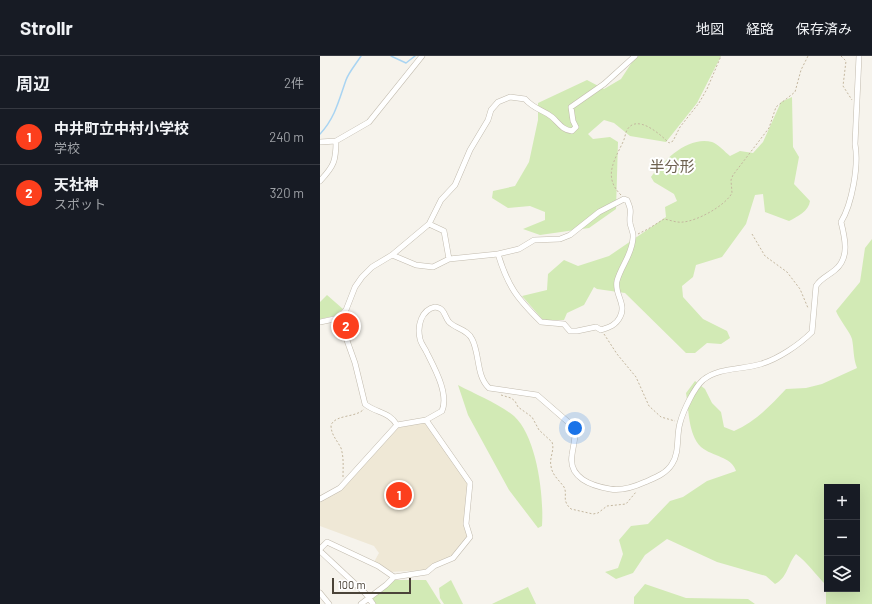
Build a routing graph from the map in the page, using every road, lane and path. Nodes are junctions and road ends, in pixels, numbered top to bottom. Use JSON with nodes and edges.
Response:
{"nodes":[{"id":1,"x":422,"y":56,"type":"edge"},
{"id":2,"x":635,"y":56,"type":"edge"},
{"id":3,"x":721,"y":56,"type":"edge"},
{"id":4,"x":808,"y":56,"type":"edge"},
{"id":5,"x":841,"y":56,"type":"edge"},
{"id":6,"x":859,"y":56,"type":"edge"},
{"id":7,"x":857,"y":106,"type":"junction"},
{"id":8,"x":321,"y":140,"type":"edge"},
{"id":9,"x":336,"y":140,"type":"junction"},
{"id":10,"x":320,"y":181,"type":"edge"},
{"id":11,"x":624,"y":199,"type":"junction"},
{"id":12,"x":429,"y":224,"type":"junction"},
{"id":13,"x":752,"y":234,"type":"dead end"},
{"id":14,"x":633,"y":236,"type":"junction"},
{"id":15,"x":498,"y":254,"type":"junction"},
{"id":16,"x":392,"y":256,"type":"junction"},
{"id":17,"x":449,"y":259,"type":"junction"},
{"id":18,"x":339,"y":318,"type":"junction"},
{"id":19,"x":813,"y":320,"type":"junction"},
{"id":20,"x":320,"y":322,"type":"edge"},
{"id":21,"x":601,"y":330,"type":"junction"},
{"id":22,"x":496,"y":394,"type":"dead end"},
{"id":23,"x":367,"y":405,"type":"junction"},
{"id":24,"x":426,"y":420,"type":"junction"},
{"id":25,"x":680,"y":423,"type":"junction"},
{"id":26,"x":397,"y":425,"type":"junction"},
{"id":27,"x":343,"y":485,"type":"junction"},
{"id":28,"x":639,"y":485,"type":"junction"},
{"id":29,"x":320,"y":499,"type":"edge"},
{"id":30,"x":320,"y":550,"type":"edge"},
{"id":31,"x":394,"y":577,"type":"junction"},
{"id":32,"x":320,"y":593,"type":"edge"},
{"id":33,"x":369,"y":597,"type":"junction"},
{"id":34,"x":329,"y":604,"type":"edge"},
{"id":35,"x":361,"y":604,"type":"edge"},
{"id":36,"x":373,"y":604,"type":"edge"}],
"edges":[{"from":1,"to":9,"type":"street"},
{"from":2,"to":12,"type":"street"},
{"from":3,"to":11,"type":"path"},
{"from":4,"to":14,"type":"path"},
{"from":5,"to":7,"type":"path"},
{"from":6,"to":7,"type":"street"},
{"from":7,"to":19,"type":"street"},
{"from":8,"to":9,"type":"street"},
{"from":9,"to":10,"type":"street"},
{"from":11,"to":14,"type":"street"},
{"from":11,"to":15,"type":"street"},
{"from":12,"to":16,"type":"street"},
{"from":12,"to":17,"type":"street"},
{"from":13,"to":19,"type":"path"},
{"from":14,"to":21,"type":"street"},
{"from":15,"to":17,"type":"street"},
{"from":15,"to":21,"type":"street"},
{"from":16,"to":17,"type":"street"},
{"from":16,"to":18,"type":"street"},
{"from":18,"to":20,"type":"street"},
{"from":18,"to":23,"type":"street"},
{"from":19,"to":25,"type":"street"},
{"from":21,"to":25,"type":"path"},
{"from":22,"to":28,"type":"path"},
{"from":23,"to":26,"type":"street"},
{"from":23,"to":27,"type":"path"},
{"from":24,"to":26,"type":"street"},
{"from":24,"to":28,"type":"street"},
{"from":24,"to":31,"type":"street"},
{"from":25,"to":28,"type":"street"},
{"from":26,"to":27,"type":"street"},
{"from":27,"to":29,"type":"street"},
{"from":30,"to":31,"type":"street"},
{"from":30,"to":33,"type":"street"},
{"from":31,"to":33,"type":"street"},
{"from":32,"to":34,"type":"street"},
{"from":33,"to":35,"type":"street"},
{"from":33,"to":36,"type":"street"}]}
